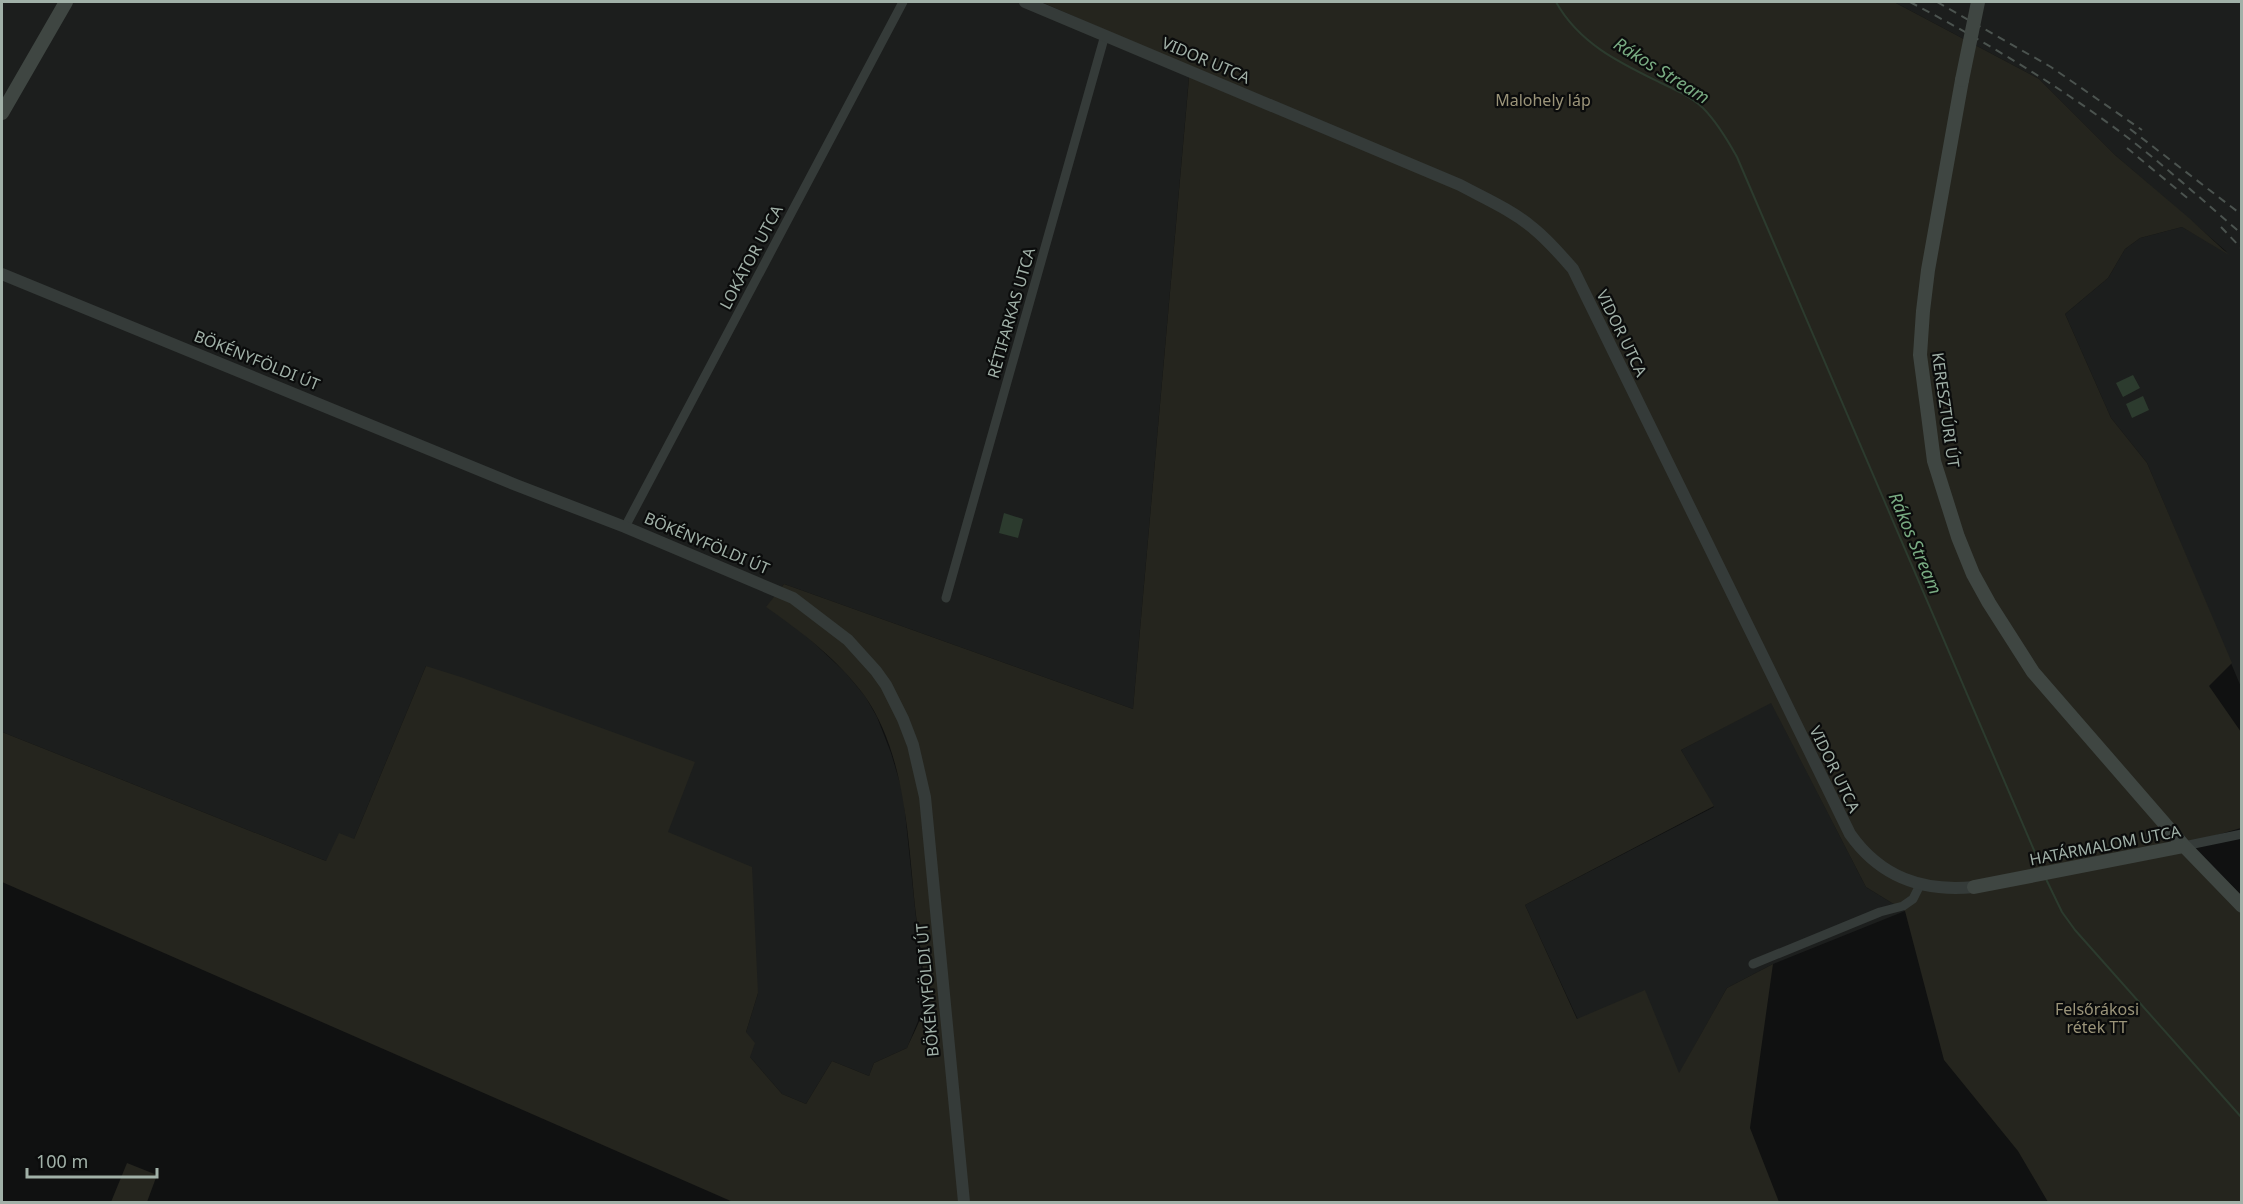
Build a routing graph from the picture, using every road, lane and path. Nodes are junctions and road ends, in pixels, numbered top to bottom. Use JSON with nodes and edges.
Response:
{"nodes":[{"id":1,"x":66,"y":2,"type":"edge"},
{"id":2,"x":903,"y":2,"type":"edge"},
{"id":3,"x":1025,"y":2,"type":"edge"},
{"id":4,"x":1978,"y":2,"type":"edge"},
{"id":5,"x":1105,"y":35,"type":"junction"},
{"id":6,"x":2,"y":113,"type":"edge"},
{"id":7,"x":2,"y":274,"type":"edge"},
{"id":8,"x":625,"y":527,"type":"junction"},
{"id":9,"x":946,"y":598,"type":"dead end"},
{"id":10,"x":2163,"y":822,"type":"junction"},
{"id":11,"x":2241,"y":834,"type":"edge"},
{"id":12,"x":2184,"y":846,"type":"junction"},
{"id":13,"x":2162,"y":849,"type":"junction"},
{"id":14,"x":1920,"y":885,"type":"junction"},
{"id":15,"x":1974,"y":887,"type":"joint"},
{"id":16,"x":2241,"y":906,"type":"edge"},
{"id":17,"x":1753,"y":964,"type":"dead end"},
{"id":18,"x":964,"y":1203,"type":"edge"}],
"edges":[{"from":1,"to":6,"type":"main road"},
{"from":2,"to":8,"type":"street","name":"LOKÁTOR UTCA"},
{"from":3,"to":5,"type":"street","name":"VIDOR UTCA"},
{"from":4,"to":10,"type":"main road","name":"KERESZTÚRI ÚT","bridge":true},
{"from":5,"to":9,"type":"street","name":"RÉTIFARKAS UTCA"},
{"from":5,"to":14,"type":"street","name":"VIDOR UTCA"},
{"from":7,"to":8,"type":"street","name":"BÖKÉNYFÖLDI ÚT"},
{"from":8,"to":18,"type":"street","name":"BÖKÉNYFÖLDI ÚT"},
{"from":10,"to":12,"type":"main road","name":"KERESZTÚRI ÚT"},
{"from":10,"to":13,"type":"main road"},
{"from":11,"to":12,"type":"street","name":"HATÁRMALOM UTCA"},
{"from":12,"to":13,"type":"main road","name":"HATÁRMALOM UTCA"},
{"from":12,"to":16,"type":"main road","name":"KERESZTÚRI ÚT"},
{"from":13,"to":15,"type":"main road","name":"HATÁRMALOM UTCA"},
{"from":14,"to":15,"type":"street","name":"VIDOR UTCA"},
{"from":14,"to":17,"type":"street"}]}
